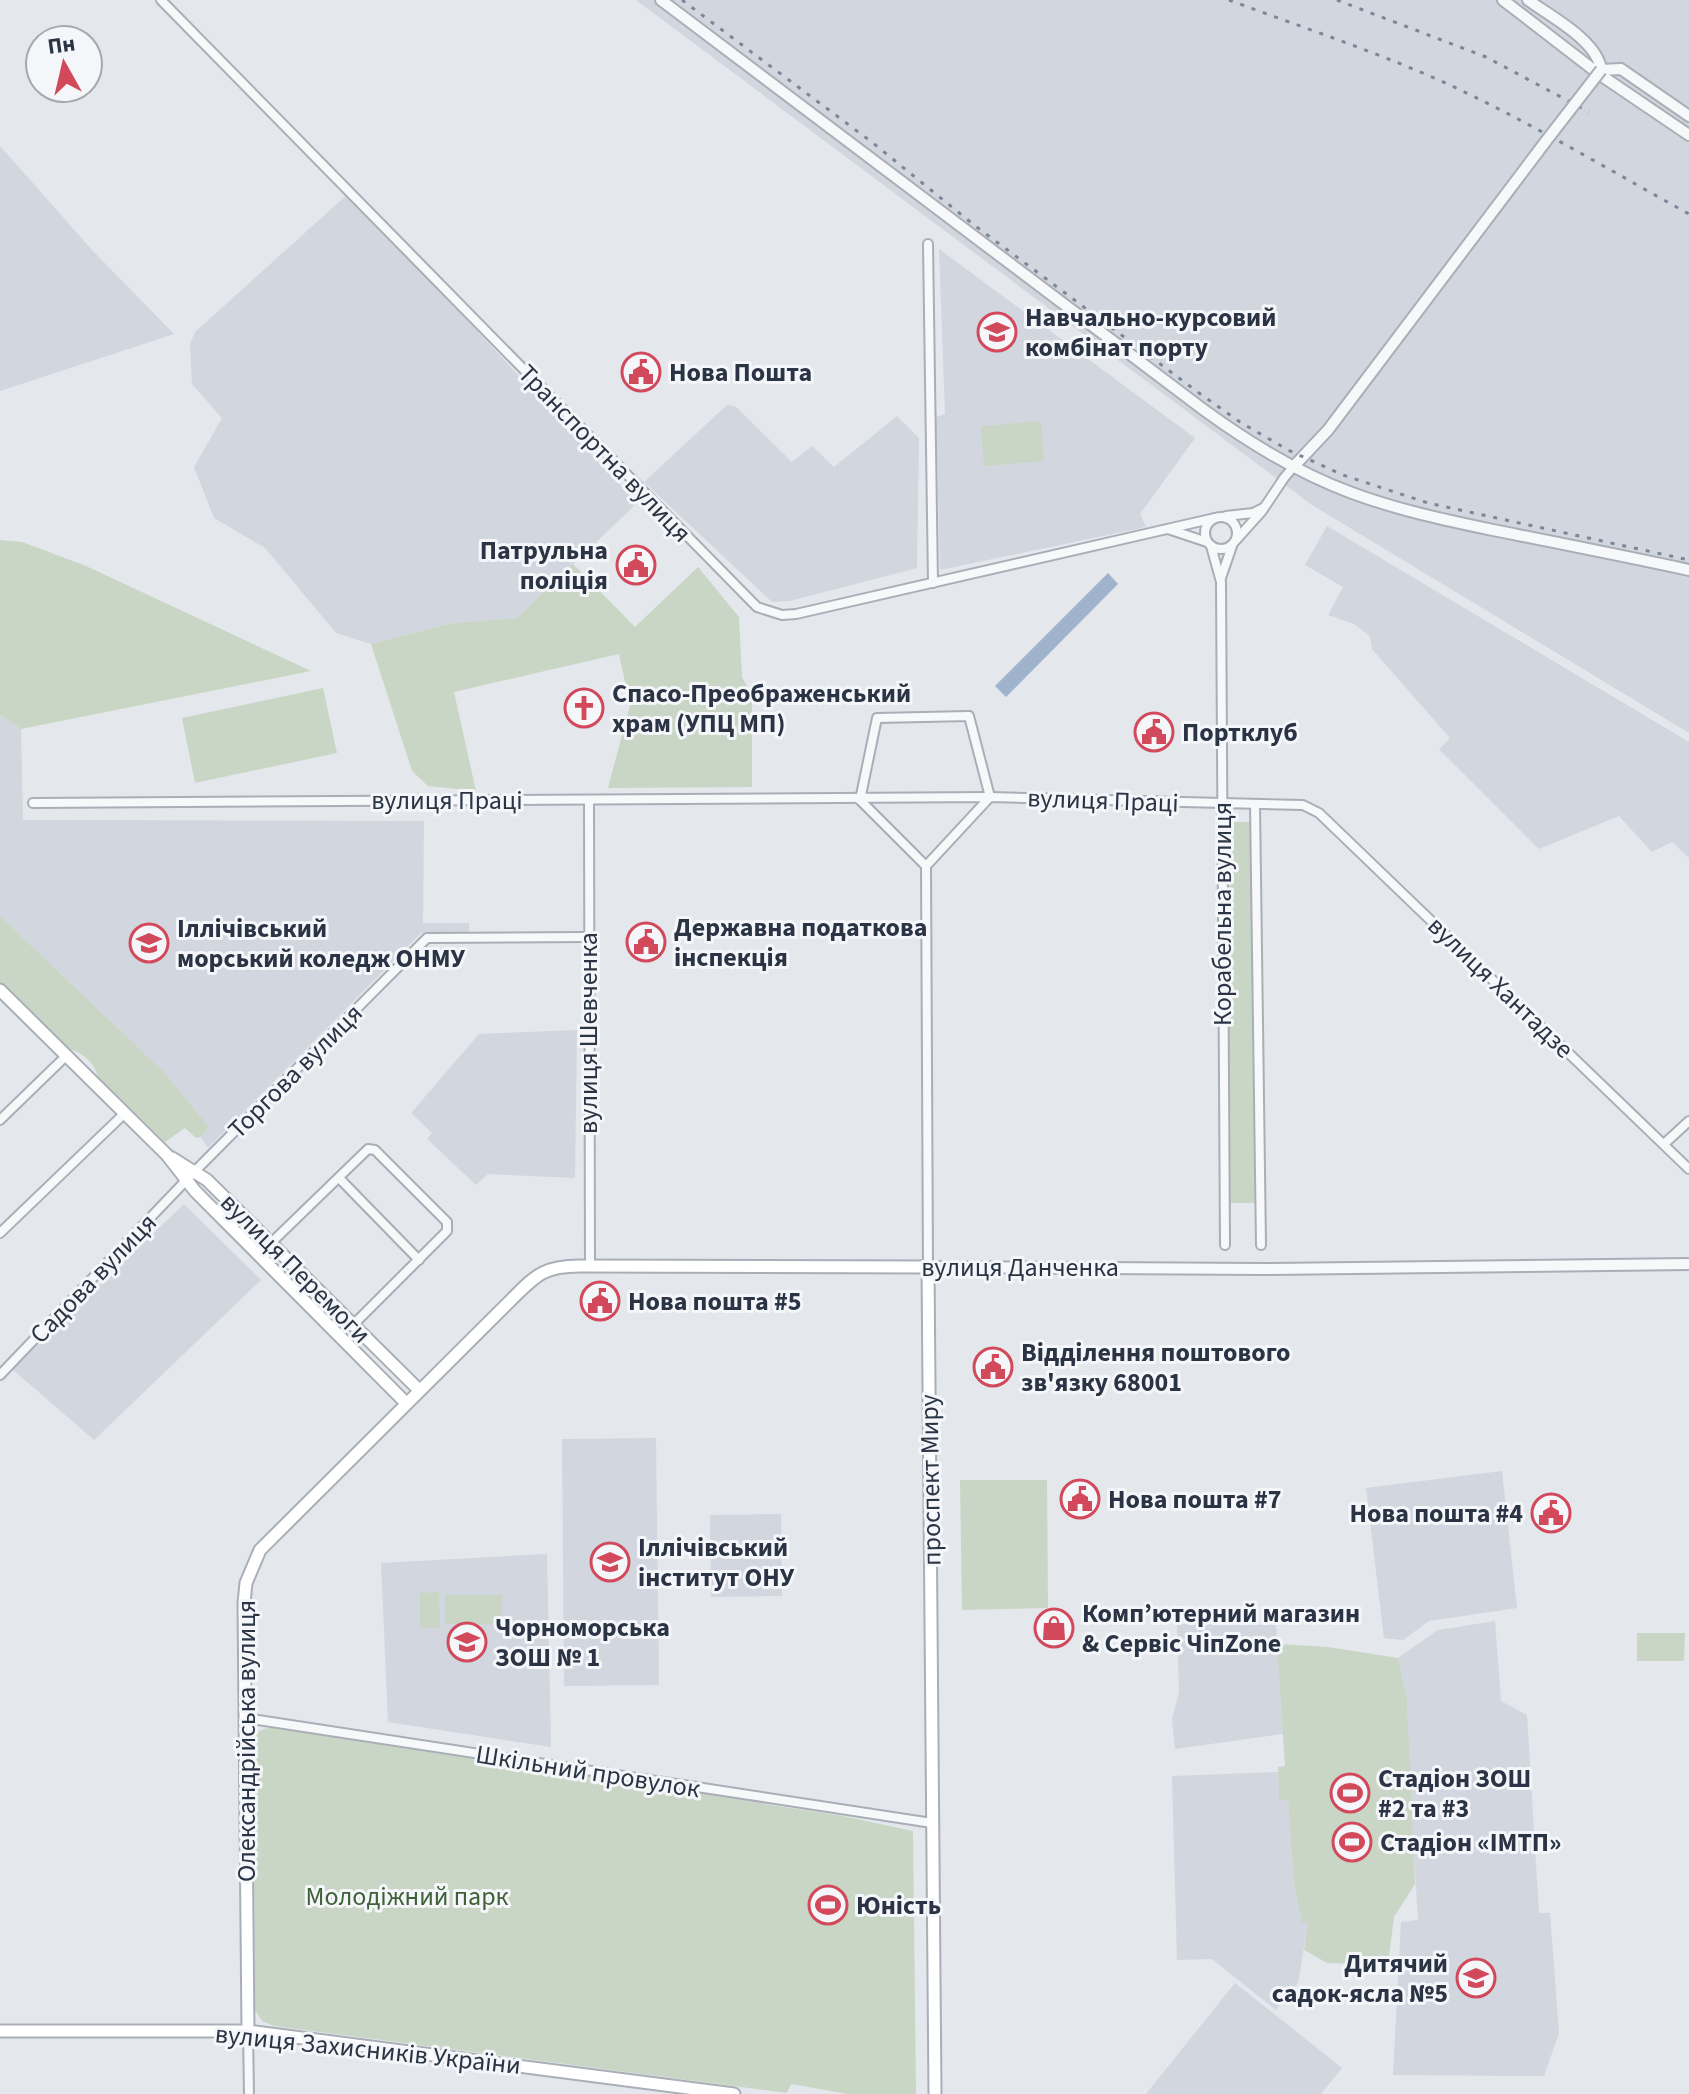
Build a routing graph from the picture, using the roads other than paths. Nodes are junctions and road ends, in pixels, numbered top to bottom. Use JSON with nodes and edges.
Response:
{"nodes":[{"id":1,"x":161,"y":0,"type":"edge"},
{"id":2,"x":661,"y":0,"type":"edge"},
{"id":3,"x":1503,"y":0,"type":"edge"},
{"id":4,"x":1528,"y":0,"type":"edge"},
{"id":5,"x":1601,"y":70,"type":"junction"},
{"id":6,"x":1689,"y":116,"type":"edge"},
{"id":7,"x":1689,"y":135,"type":"edge"},
{"id":8,"x":928,"y":244,"type":"dead end"},
{"id":9,"x":1295,"y":465,"type":"junction"},
{"id":10,"x":1267,"y":505,"type":"junction"},
{"id":11,"x":1217,"y":517,"type":"junction"},
{"id":12,"x":1164,"y":529,"type":"junction"},
{"id":13,"x":1234,"y":543,"type":"junction"},
{"id":14,"x":1209,"y":544,"type":"junction"},
{"id":15,"x":1689,"y":570,"type":"edge"},
{"id":16,"x":1221,"y":582,"type":"junction"},
{"id":17,"x":933,"y":583,"type":"junction"},
{"id":18,"x":990,"y":797,"type":"junction"},
{"id":19,"x":589,"y":800,"type":"junction"},
{"id":20,"x":860,"y":800,"type":"junction"},
{"id":21,"x":33,"y":803,"type":"dead end"},
{"id":22,"x":1221,"y":803,"type":"junction"},
{"id":23,"x":1255,"y":804,"type":"junction"},
{"id":24,"x":1311,"y":807,"type":"joint"},
{"id":25,"x":926,"y":866,"type":"junction"},
{"id":26,"x":587,"y":937,"type":"junction"},
{"id":27,"x":0,"y":990,"type":"edge"},
{"id":28,"x":66,"y":1056,"type":"junction"},
{"id":29,"x":125,"y":1113,"type":"junction"},
{"id":30,"x":0,"y":1120,"type":"edge"},
{"id":31,"x":1689,"y":1121,"type":"edge"},
{"id":32,"x":1664,"y":1144,"type":"junction"},
{"id":33,"x":167,"y":1155,"type":"junction"},
{"id":34,"x":1689,"y":1169,"type":"edge"},
{"id":35,"x":195,"y":1171,"type":"junction"},
{"id":36,"x":339,"y":1178,"type":"junction"},
{"id":37,"x":186,"y":1181,"type":"junction"},
{"id":38,"x":0,"y":1233,"type":"edge"},
{"id":39,"x":271,"y":1243,"type":"junction"},
{"id":40,"x":1225,"y":1245,"type":"dead end"},
{"id":41,"x":1261,"y":1245,"type":"dead end"},
{"id":42,"x":419,"y":1260,"type":"junction"},
{"id":43,"x":1689,"y":1264,"type":"edge"},
{"id":44,"x":590,"y":1266,"type":"junction"},
{"id":45,"x":928,"y":1267,"type":"junction"},
{"id":46,"x":353,"y":1325,"type":"junction"},
{"id":47,"x":0,"y":1375,"type":"edge"},
{"id":48,"x":419,"y":1390,"type":"junction"},
{"id":49,"x":406,"y":1403,"type":"junction"},
{"id":50,"x":245,"y":1718,"type":"junction"},
{"id":51,"x":932,"y":1823,"type":"junction"},
{"id":52,"x":0,"y":2031,"type":"edge"},
{"id":53,"x":248,"y":2031,"type":"junction"},
{"id":54,"x":249,"y":2094,"type":"edge"},
{"id":55,"x":734,"y":2094,"type":"edge"},
{"id":56,"x":935,"y":2094,"type":"edge"}],
"edges":[{"from":1,"to":17,"type":"street","name":"Транспортна вулиця"},
{"from":2,"to":9,"type":"street"},
{"from":3,"to":7,"type":"street"},
{"from":4,"to":5,"type":"street"},
{"from":5,"to":6,"type":"street"},
{"from":5,"to":9,"type":"street","bridge":true},
{"from":8,"to":17,"type":"street"},
{"from":9,"to":10,"type":"street"},
{"from":9,"to":15,"type":"street"},
{"from":10,"to":11,"type":"street","name":"Транспортна вулиця"},
{"from":10,"to":13,"type":"street"},
{"from":11,"to":12,"type":"street","name":"Транспортна вулиця"},
{"from":11,"to":13,"type":"street"},
{"from":11,"to":14,"type":"street"},
{"from":12,"to":14,"type":"street"},
{"from":12,"to":17,"type":"street","name":"Транспортна вулиця"},
{"from":13,"to":14,"type":"street"},
{"from":13,"to":16,"type":"street"},
{"from":14,"to":16,"type":"street"},
{"from":16,"to":22,"type":"street","name":"Корабельна вулиця"},
{"from":18,"to":20,"type":"street","name":"вулиця Праці"},
{"from":18,"to":20,"type":"street"},
{"from":18,"to":22,"type":"street","name":"вулиця Праці"},
{"from":18,"to":25,"type":"street"},
{"from":19,"to":20,"type":"street","name":"вулиця Праці"},
{"from":19,"to":21,"type":"street","name":"вулиця Праці"},
{"from":19,"to":26,"type":"street","name":"вулиця Шевченка"},
{"from":20,"to":25,"type":"street"},
{"from":22,"to":23,"type":"street","name":"вулиця Праці"},
{"from":22,"to":40,"type":"street","name":"Корабельна вулиця"},
{"from":23,"to":24,"type":"street","name":"вулиця Праці"},
{"from":23,"to":41,"type":"street","name":"Корабельна вулиця"},
{"from":24,"to":32,"type":"street","name":"вулиця Хантадзе"},
{"from":25,"to":45,"type":"street","name":"проспект Миру"},
{"from":26,"to":35,"type":"street","name":"Торгова вулиця"},
{"from":26,"to":44,"type":"street","name":"вулиця Шевченка"},
{"from":27,"to":28,"type":"main road","name":"вулиця Перемоги"},
{"from":28,"to":29,"type":"main road","name":"вулиця Перемоги"},
{"from":28,"to":30,"type":"street"},
{"from":29,"to":33,"type":"main road","name":"вулиця Перемоги"},
{"from":29,"to":38,"type":"street"},
{"from":31,"to":32,"type":"street"},
{"from":32,"to":34,"type":"street","name":"вулиця Хантадзе"},
{"from":33,"to":35,"type":"main road","name":"вулиця Перемоги"},
{"from":33,"to":37,"type":"main road","name":"вулиця Перемоги"},
{"from":35,"to":37,"type":"street","name":"Торгова вулиця"},
{"from":35,"to":39,"type":"main road","name":"вулиця Перемоги"},
{"from":36,"to":39,"type":"street"},
{"from":36,"to":42,"type":"street"},
{"from":36,"to":42,"type":"street"},
{"from":37,"to":47,"type":"street","name":"Садова вулиця"},
{"from":37,"to":49,"type":"main road","name":"вулиця Перемоги"},
{"from":39,"to":46,"type":"main road","name":"вулиця Перемоги"},
{"from":42,"to":46,"type":"street"},
{"from":43,"to":45,"type":"street","name":"вулиця Данченка"},
{"from":44,"to":45,"type":"main road","name":"вулиця Данченка"},
{"from":44,"to":48,"type":"main road","name":"вулиця Данченка"},
{"from":45,"to":51,"type":"main road","name":"проспект Миру"},
{"from":46,"to":48,"type":"main road","name":"вулиця Перемоги"},
{"from":48,"to":49,"type":"main road","name":"вулиця Данченка"},
{"from":49,"to":50,"type":"main road","name":"Олександрійська вулиця"},
{"from":50,"to":51,"type":"street","name":"Шкільний провулок"},
{"from":50,"to":53,"type":"main road","name":"Олександрійська вулиця"},
{"from":51,"to":56,"type":"main road","name":"проспект Миру"},
{"from":52,"to":53,"type":"main road","name":"вулиця Захисників України"},
{"from":53,"to":54,"type":"street","name":"Олександрійська вулиця"},
{"from":53,"to":55,"type":"main road","name":"вулиця Захисників України"}]}
